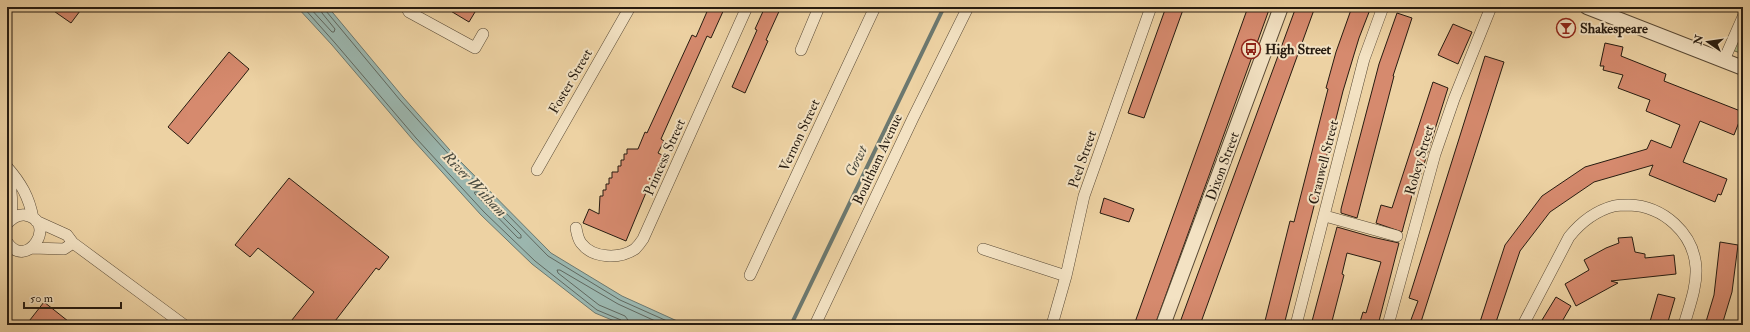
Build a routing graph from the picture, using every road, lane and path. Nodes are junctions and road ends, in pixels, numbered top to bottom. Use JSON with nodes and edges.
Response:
{"nodes":[{"id":1,"x":406,"y":7,"type":"edge"},
{"id":2,"x":630,"y":7,"type":"edge"},
{"id":3,"x":747,"y":7,"type":"edge"},
{"id":4,"x":819,"y":7,"type":"edge"},
{"id":5,"x":875,"y":7,"type":"edge"},
{"id":6,"x":968,"y":7,"type":"edge"},
{"id":7,"x":1151,"y":7,"type":"edge"},
{"id":8,"x":1281,"y":7,"type":"edge"},
{"id":9,"x":1384,"y":7,"type":"edge"},
{"id":10,"x":1491,"y":7,"type":"edge"},
{"id":11,"x":1587,"y":7,"type":"edge"},
{"id":12,"x":1743,"y":17,"type":"edge"},
{"id":13,"x":483,"y":34,"type":"dead end"},
{"id":14,"x":801,"y":50,"type":"dead end"},
{"id":15,"x":1724,"y":60,"type":"junction"},
{"id":16,"x":1743,"y":68,"type":"edge"},
{"id":17,"x":7,"y":167,"type":"edge"},
{"id":18,"x":537,"y":170,"type":"dead end"},
{"id":19,"x":9,"y":187,"type":"edge"},
{"id":20,"x":1325,"y":216,"type":"junction"},
{"id":21,"x":34,"y":220,"type":"junction"},
{"id":22,"x":9,"y":221,"type":"edge"},
{"id":23,"x":576,"y":228,"type":"dead end"},
{"id":24,"x":1397,"y":236,"type":"dead end"},
{"id":25,"x":7,"y":242,"type":"edge"},
{"id":26,"x":73,"y":243,"type":"junction"},
{"id":27,"x":32,"y":248,"type":"junction"},
{"id":28,"x":983,"y":249,"type":"dead end"},
{"id":29,"x":20,"y":251,"type":"junction"},
{"id":30,"x":7,"y":256,"type":"edge"},
{"id":31,"x":750,"y":275,"type":"dead end"},
{"id":32,"x":1066,"y":276,"type":"junction"},
{"id":33,"x":184,"y":325,"type":"edge"},
{"id":34,"x":815,"y":325,"type":"edge"},
{"id":35,"x":1052,"y":325,"type":"edge"},
{"id":36,"x":1163,"y":325,"type":"edge"},
{"id":37,"x":1296,"y":325,"type":"edge"},
{"id":38,"x":1388,"y":325,"type":"edge"},
{"id":39,"x":1523,"y":325,"type":"edge"},
{"id":40,"x":1684,"y":325,"type":"edge"}],
"edges":[{"from":1,"to":13,"type":"street"},
{"from":2,"to":18,"type":"street","name":"Foster Street"},
{"from":3,"to":23,"type":"street","name":"Princess Street"},
{"from":4,"to":14,"type":"street"},
{"from":5,"to":31,"type":"street","name":"Vernon Street"},
{"from":6,"to":34,"type":"street","name":"Boultham Avenue"},
{"from":7,"to":32,"type":"street","name":"Peel Street"},
{"from":8,"to":36,"type":"street","name":"Dixon Street"},
{"from":9,"to":20,"type":"street","name":"Cranwell Street"},
{"from":10,"to":38,"type":"street","name":"Robey Street"},
{"from":11,"to":15,"type":"street"},
{"from":12,"to":15,"type":"street"},
{"from":15,"to":16,"type":"street"},
{"from":17,"to":19,"type":"street"},
{"from":17,"to":21,"type":"street"},
{"from":19,"to":22,"type":"street"},
{"from":20,"to":24,"type":"street"},
{"from":20,"to":37,"type":"street","name":"Cranwell Street"},
{"from":21,"to":22,"type":"street"},
{"from":21,"to":26,"type":"street"},
{"from":21,"to":27,"type":"street"},
{"from":25,"to":29,"type":"street"},
{"from":26,"to":27,"type":"street"},
{"from":26,"to":33,"type":"street"},
{"from":27,"to":29,"type":"street"},
{"from":28,"to":32,"type":"street"},
{"from":29,"to":30,"type":"street"},
{"from":32,"to":35,"type":"street","name":"Peel Street"},
{"from":39,"to":40,"type":"street"}]}
